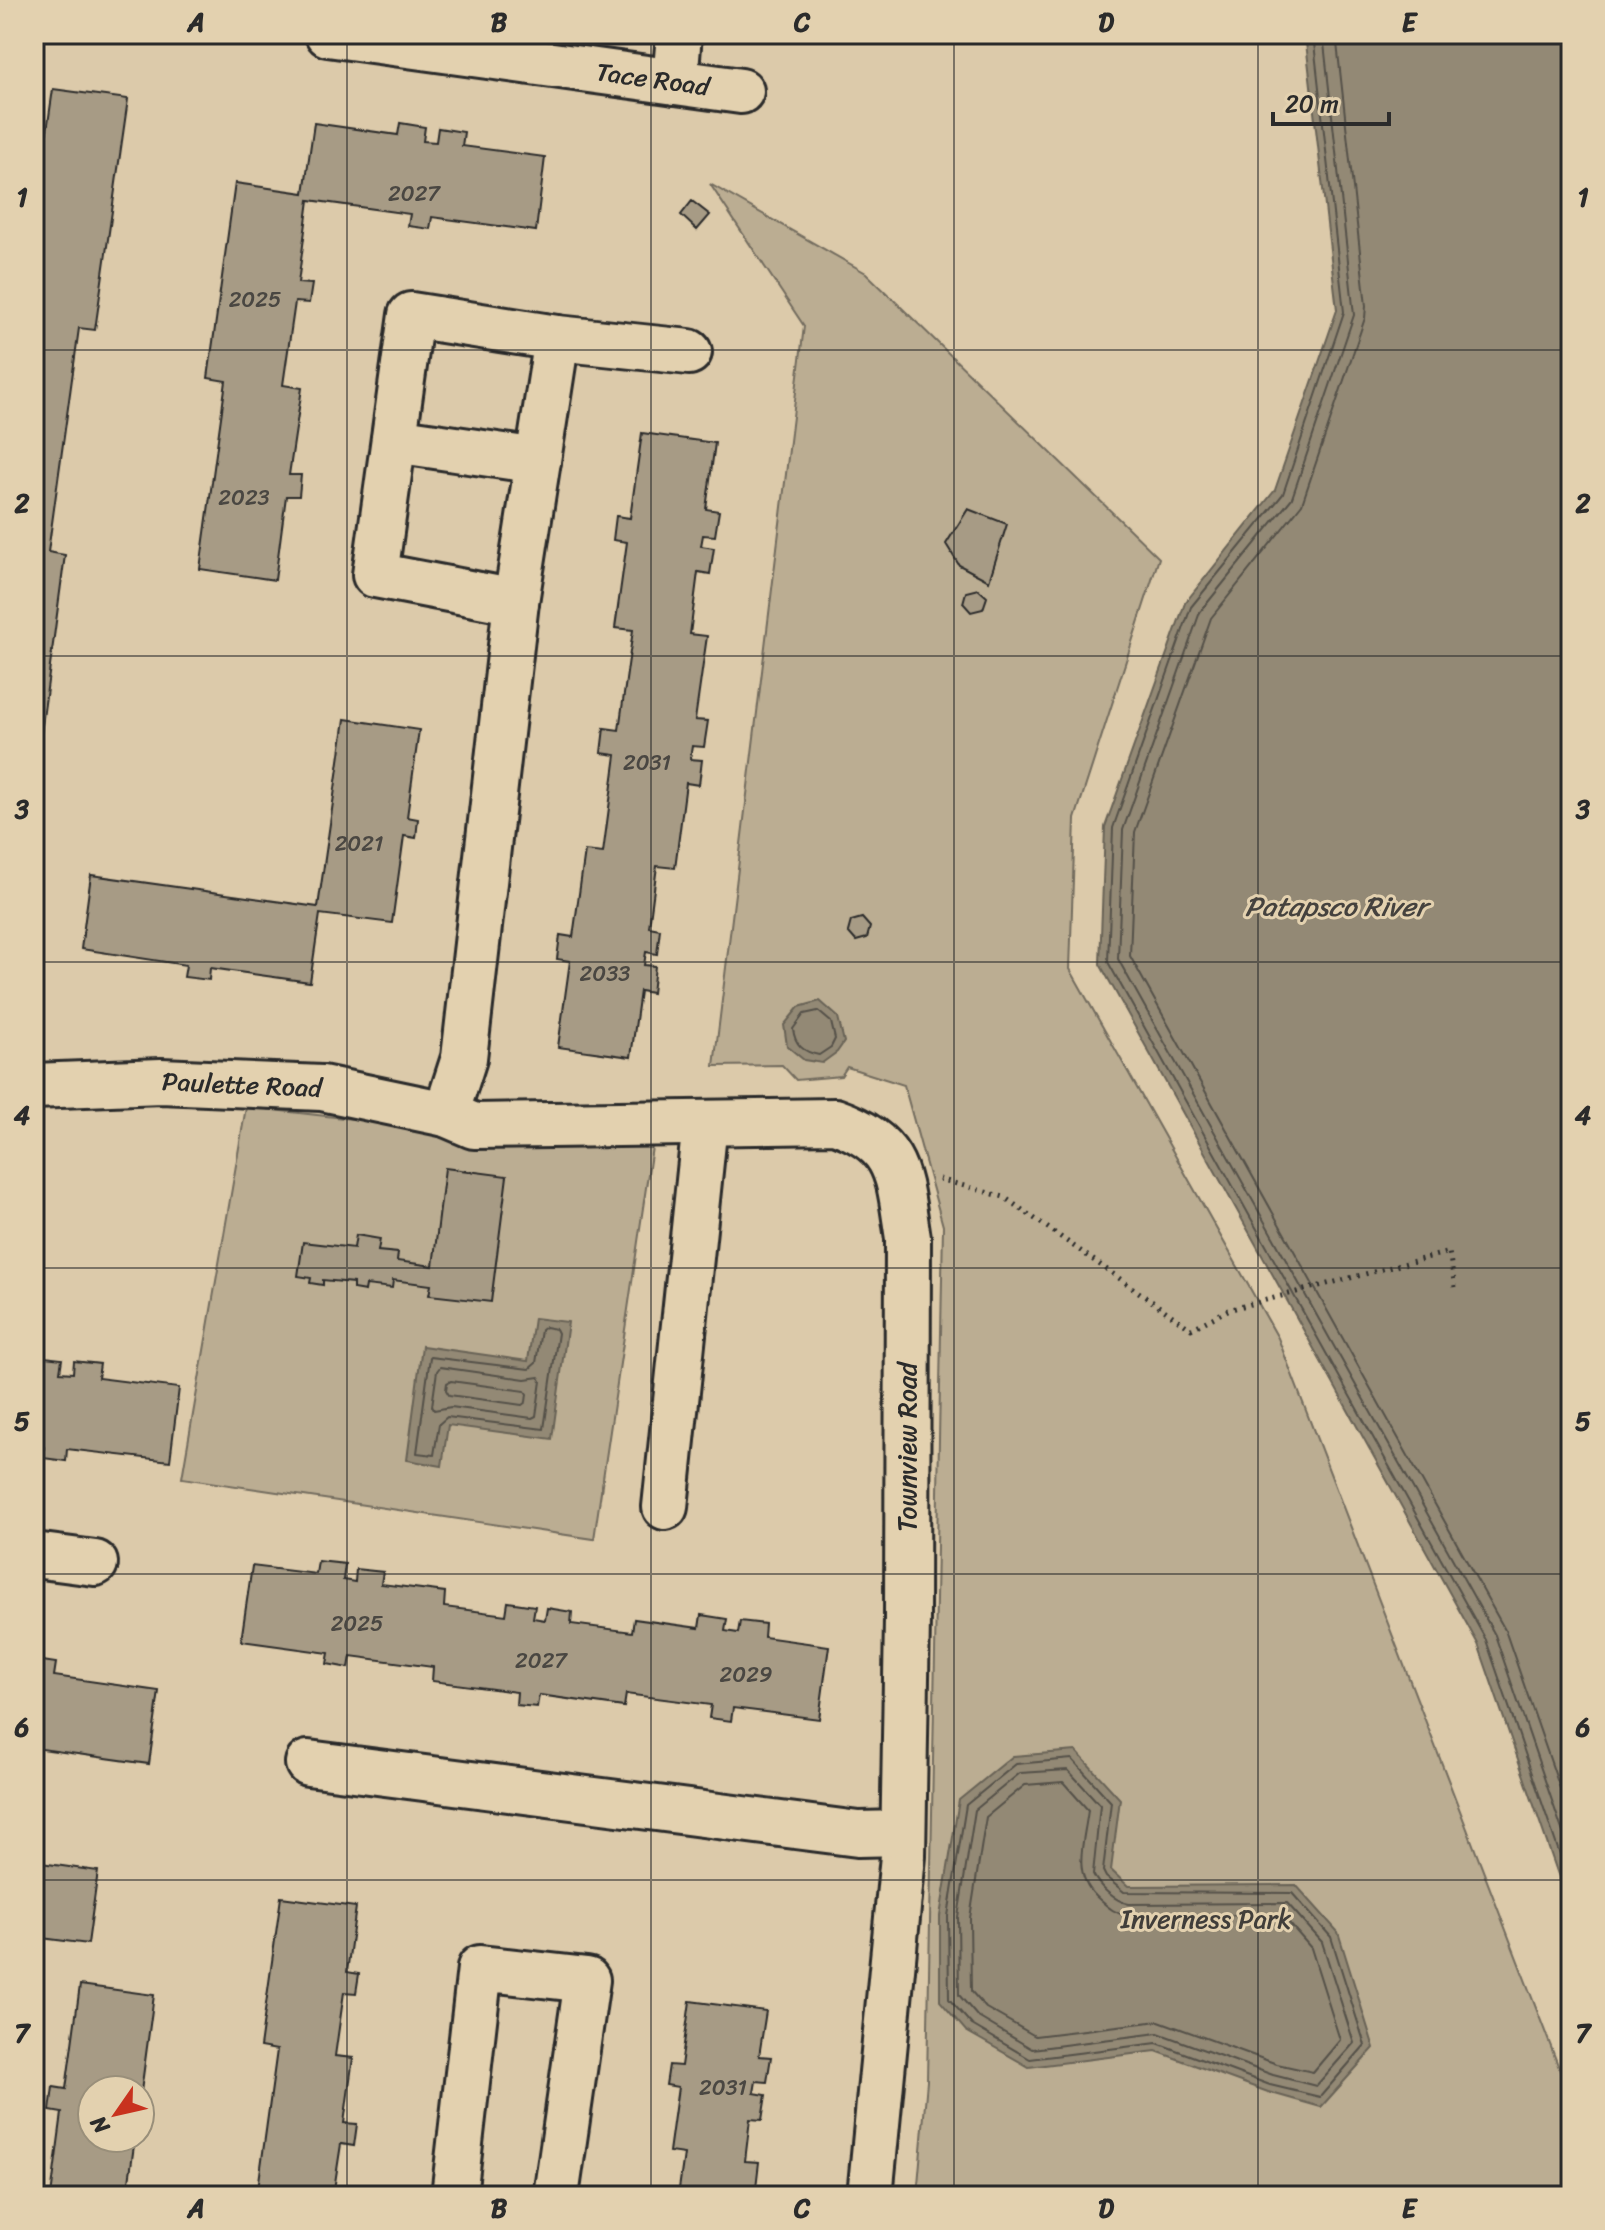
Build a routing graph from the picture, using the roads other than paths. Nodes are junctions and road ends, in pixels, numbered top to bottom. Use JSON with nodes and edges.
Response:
{"nodes":[{"id":1,"x":328,"y":34,"type":"edge"},
{"id":2,"x":679,"y":34,"type":"edge"},
{"id":3,"x":494,"y":45,"type":"edge"},
{"id":4,"x":675,"y":82,"type":"junction"},
{"id":5,"x":741,"y":91,"type":"dead end"},
{"id":6,"x":557,"y":338,"type":"junction"},
{"id":7,"x":689,"y":352,"type":"dead end"},
{"id":8,"x":394,"y":440,"type":"junction"},
{"id":9,"x":538,"y":461,"type":"junction"},
{"id":10,"x":516,"y":602,"type":"junction"},
{"id":11,"x":34,"y":1086,"type":"edge"},
{"id":12,"x":446,"y":1114,"type":"junction"},
{"id":13,"x":705,"y":1123,"type":"junction"},
{"id":14,"x":665,"y":1507,"type":"dead end"},
{"id":15,"x":34,"y":1555,"type":"edge"},
{"id":16,"x":95,"y":1563,"type":"dead end"},
{"id":17,"x":308,"y":1763,"type":"dead end"},
{"id":18,"x":902,"y":1833,"type":"junction"},
{"id":19,"x":454,"y":2196,"type":"edge"},
{"id":20,"x":556,"y":2196,"type":"edge"},
{"id":21,"x":870,"y":2196,"type":"edge"}],
"edges":[{"from":1,"to":3,"type":"street","name":"Tace Road"},
{"from":2,"to":4,"type":"street"},
{"from":3,"to":4,"type":"street","name":"Tace Road"},
{"from":4,"to":5,"type":"street","name":"Tace Road"},
{"from":6,"to":7,"type":"street"},
{"from":6,"to":8,"type":"street"},
{"from":6,"to":9,"type":"street"},
{"from":8,"to":9,"type":"street"},
{"from":8,"to":10,"type":"street"},
{"from":9,"to":10,"type":"street"},
{"from":10,"to":12,"type":"street"},
{"from":11,"to":12,"type":"street","name":"Paulette Road"},
{"from":12,"to":13,"type":"street","name":"Townview Road"},
{"from":13,"to":14,"type":"street"},
{"from":13,"to":18,"type":"street","name":"Townview Road"},
{"from":15,"to":16,"type":"street"},
{"from":17,"to":18,"type":"street"},
{"from":18,"to":21,"type":"street","name":"Townview Road"},
{"from":19,"to":20,"type":"street"}]}
